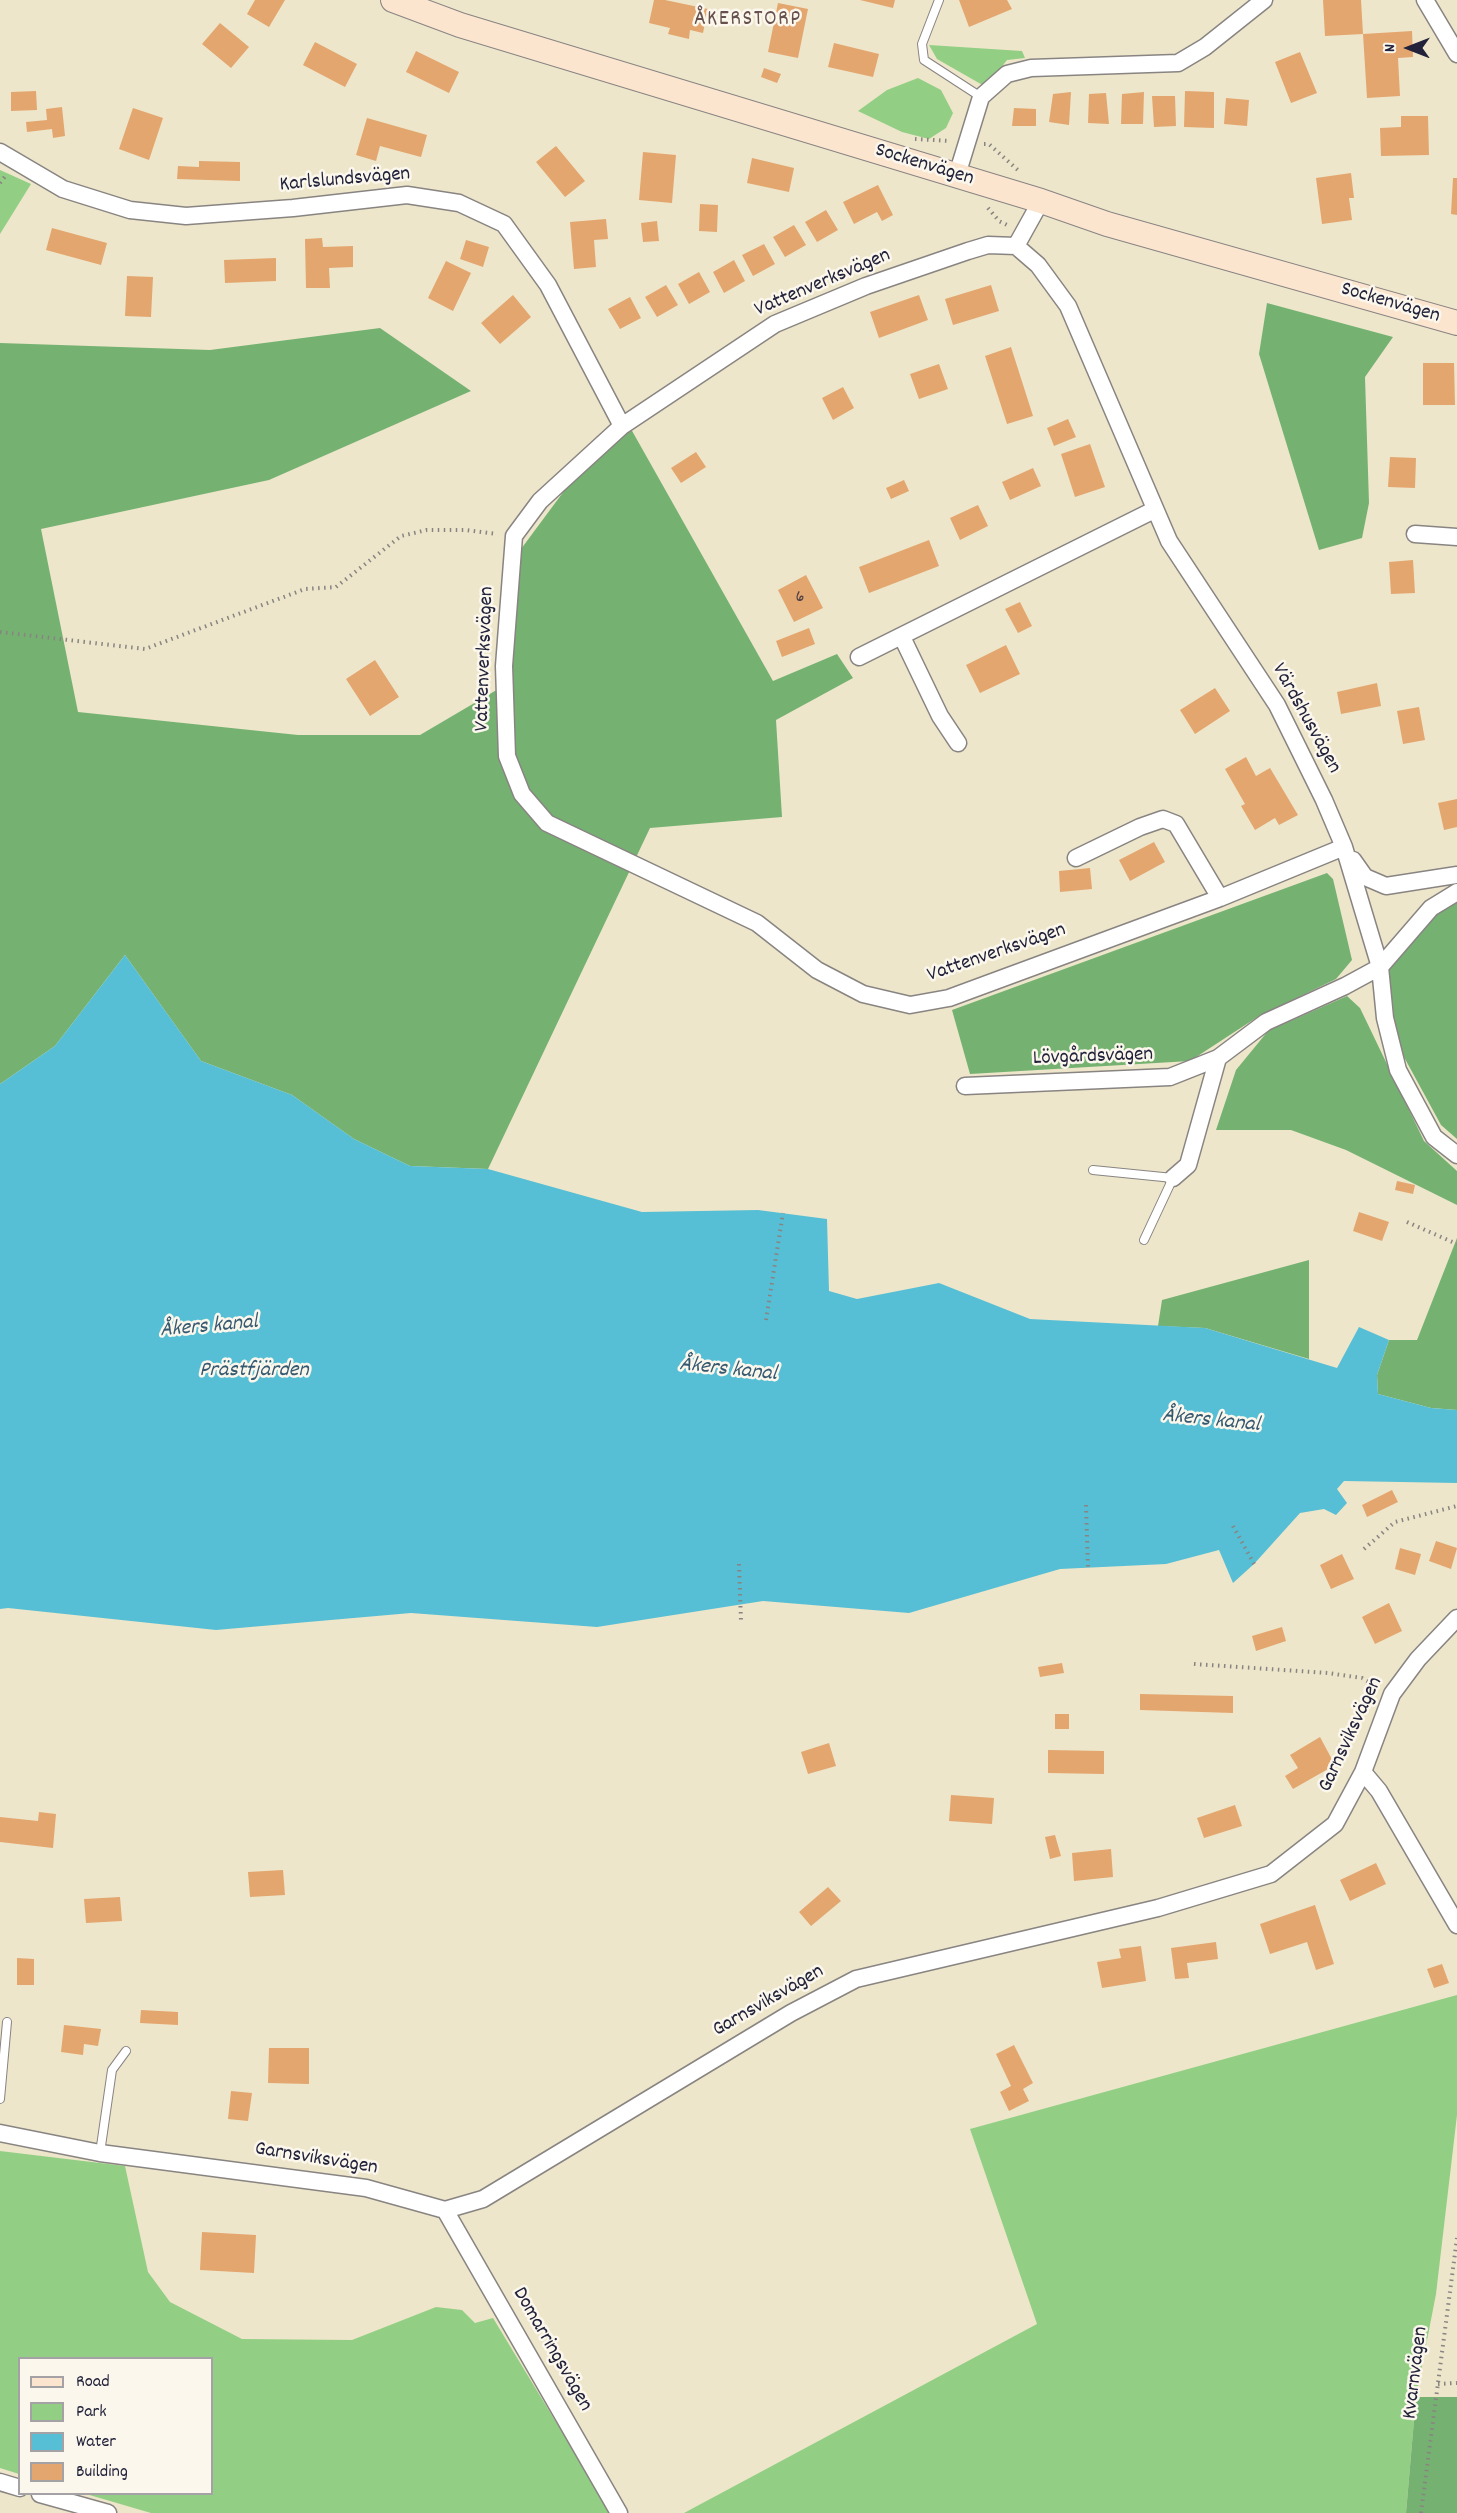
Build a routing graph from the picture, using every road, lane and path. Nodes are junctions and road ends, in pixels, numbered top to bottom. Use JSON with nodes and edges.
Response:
{"nodes":[{"id":1,"x":393,"y":0,"type":"edge"},
{"id":2,"x":939,"y":0,"type":"edge"},
{"id":3,"x":1264,"y":0,"type":"edge"},
{"id":4,"x":1425,"y":0,"type":"edge"},
{"id":5,"x":1457,"y":54,"type":"edge"},
{"id":6,"x":981,"y":97,"type":"junction"},
{"id":7,"x":0,"y":152,"type":"edge"},
{"id":8,"x":8,"y":174,"type":"dead end"},
{"id":9,"x":957,"y":176,"type":"junction"},
{"id":10,"x":0,"y":183,"type":"edge"},
{"id":11,"x":1041,"y":201,"type":"junction"},
{"id":12,"x":1016,"y":246,"type":"junction"},
{"id":13,"x":1457,"y":323,"type":"edge"},
{"id":14,"x":622,"y":426,"type":"junction"},
{"id":15,"x":1154,"y":510,"type":"junction"},
{"id":16,"x":1415,"y":534,"type":"dead end"},
{"id":17,"x":514,"y":536,"type":"junction"},
{"id":18,"x":1457,"y":537,"type":"edge"},
{"id":19,"x":0,"y":632,"type":"edge"},
{"id":20,"x":902,"y":637,"type":"junction"},
{"id":21,"x":859,"y":657,"type":"dead end"},
{"id":22,"x":958,"y":743,"type":"dead end"},
{"id":23,"x":1344,"y":847,"type":"junction"},
{"id":24,"x":1076,"y":858,"type":"dead end"},
{"id":25,"x":1457,"y":875,"type":"edge"},
{"id":26,"x":1457,"y":892,"type":"edge"},
{"id":27,"x":1220,"y":898,"type":"junction"},
{"id":28,"x":1380,"y":967,"type":"junction"},
{"id":29,"x":1218,"y":1058,"type":"junction"},
{"id":30,"x":965,"y":1086,"type":"dead end"},
{"id":31,"x":1457,"y":1155,"type":"edge"},
{"id":32,"x":1093,"y":1170,"type":"dead end"},
{"id":33,"x":1173,"y":1178,"type":"junction"},
{"id":34,"x":783,"y":1213,"type":"dead end"},
{"id":35,"x":1407,"y":1222,"type":"dead end"},
{"id":36,"x":1144,"y":1240,"type":"dead end"},
{"id":37,"x":1457,"y":1244,"type":"edge"},
{"id":38,"x":766,"y":1320,"type":"dead end"},
{"id":39,"x":1086,"y":1505,"type":"dead end"},
{"id":40,"x":1457,"y":1506,"type":"edge"},
{"id":41,"x":1233,"y":1526,"type":"dead end"},
{"id":42,"x":1364,"y":1550,"type":"dead end"},
{"id":43,"x":739,"y":1564,"type":"dead end"},
{"id":44,"x":1254,"y":1564,"type":"dead end"},
{"id":45,"x":1088,"y":1568,"type":"dead end"},
{"id":46,"x":1457,"y":1618,"type":"edge"},
{"id":47,"x":741,"y":1621,"type":"dead end"},
{"id":48,"x":1194,"y":1664,"type":"dead end"},
{"id":49,"x":1392,"y":1694,"type":"junction"},
{"id":50,"x":1363,"y":1772,"type":"junction"},
{"id":51,"x":1457,"y":1925,"type":"edge"},
{"id":52,"x":7,"y":2022,"type":"dead end"},
{"id":53,"x":126,"y":2051,"type":"dead end"},
{"id":54,"x":0,"y":2099,"type":"edge"},
{"id":55,"x":0,"y":2133,"type":"edge"},
{"id":56,"x":100,"y":2152,"type":"junction"},
{"id":57,"x":445,"y":2210,"type":"junction"},
{"id":58,"x":1457,"y":2238,"type":"edge"},
{"id":59,"x":1457,"y":2383,"type":"edge"},
{"id":60,"x":1438,"y":2384,"type":"junction"},
{"id":61,"x":0,"y":2482,"type":"edge"},
{"id":62,"x":18,"y":2487,"type":"edge"},
{"id":63,"x":47,"y":2495,"type":"edge"},
{"id":64,"x":108,"y":2513,"type":"edge"},
{"id":65,"x":619,"y":2513,"type":"edge"},
{"id":66,"x":1421,"y":2513,"type":"edge"}],
"edges":[{"from":1,"to":9,"type":"street","name":"Sockenvägen"},
{"from":2,"to":6,"type":"lane"},
{"from":3,"to":6,"type":"street"},
{"from":4,"to":5,"type":"street"},
{"from":6,"to":9,"type":"street"},
{"from":7,"to":14,"type":"street","name":"Karlslundsvägen"},
{"from":8,"to":10,"type":"path"},
{"from":9,"to":11,"type":"street","name":"Sockenvägen"},
{"from":11,"to":12,"type":"street"},
{"from":11,"to":13,"type":"street","name":"Sockenvägen"},
{"from":12,"to":14,"type":"street","name":"Vattenverksvägen"},
{"from":12,"to":15,"type":"street","name":"Värdshusvägen"},
{"from":14,"to":17,"type":"street","name":"Vattenverksvägen"},
{"from":15,"to":20,"type":"street"},
{"from":15,"to":23,"type":"street","name":"Värdshusvägen"},
{"from":16,"to":18,"type":"street"},
{"from":17,"to":19,"type":"path"},
{"from":17,"to":27,"type":"street","name":"Vattenverksvägen"},
{"from":20,"to":21,"type":"street"},
{"from":20,"to":22,"type":"street"},
{"from":23,"to":25,"type":"street"},
{"from":23,"to":27,"type":"street","name":"Vattenverksvägen"},
{"from":23,"to":28,"type":"street","name":"Värdshusvägen"},
{"from":24,"to":27,"type":"street"},
{"from":26,"to":28,"type":"street"},
{"from":28,"to":29,"type":"street","name":"Lövgårdsvägen"},
{"from":28,"to":31,"type":"street","name":"Värdshusvägen"},
{"from":29,"to":30,"type":"street","name":"Lövgårdsvägen"},
{"from":29,"to":33,"type":"street"},
{"from":32,"to":33,"type":"lane"},
{"from":33,"to":36,"type":"lane"},
{"from":34,"to":38,"type":"path"},
{"from":35,"to":37,"type":"path"},
{"from":39,"to":45,"type":"path"},
{"from":40,"to":42,"type":"path"},
{"from":41,"to":44,"type":"path"},
{"from":43,"to":47,"type":"path"},
{"from":46,"to":49,"type":"street","name":"Garnsviksvägen"},
{"from":48,"to":49,"type":"path"},
{"from":49,"to":50,"type":"street","name":"Garnsviksvägen"},
{"from":50,"to":51,"type":"street"},
{"from":50,"to":57,"type":"street","name":"Garnsviksvägen"},
{"from":52,"to":54,"type":"lane"},
{"from":53,"to":56,"type":"lane"},
{"from":55,"to":56,"type":"street","name":"Garnsviksvägen"},
{"from":56,"to":57,"type":"street","name":"Garnsviksvägen"},
{"from":57,"to":65,"type":"street","name":"Domarringsvägen"},
{"from":58,"to":60,"type":"path","name":"Kvarnvägen"},
{"from":59,"to":60,"type":"path"},
{"from":60,"to":66,"type":"path","name":"Kvarnvägen"},
{"from":61,"to":62,"type":"street"},
{"from":63,"to":64,"type":"street"}]}
